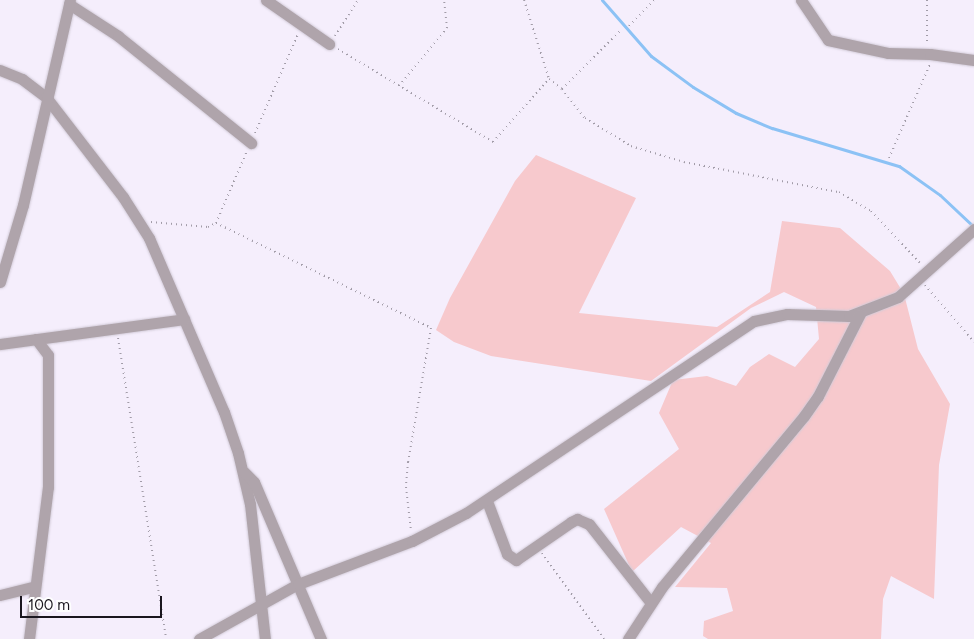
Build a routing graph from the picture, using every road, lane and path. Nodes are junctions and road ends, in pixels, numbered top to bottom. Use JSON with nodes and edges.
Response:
{"nodes":[{"id":1,"x":266,"y":0,"type":"edge"},
{"id":2,"x":358,"y":0,"type":"edge"},
{"id":3,"x":444,"y":0,"type":"edge"},
{"id":4,"x":524,"y":0,"type":"edge"},
{"id":5,"x":654,"y":0,"type":"edge"},
{"id":6,"x":801,"y":0,"type":"edge"},
{"id":7,"x":927,"y":0,"type":"edge"},
{"id":8,"x":70,"y":2,"type":"edge"},
{"id":9,"x":302,"y":25,"type":"junction"},
{"id":10,"x":629,"y":26,"type":"dead end"},
{"id":11,"x":620,"y":31,"type":"dead end"},
{"id":12,"x":329,"y":44,"type":"junction"},
{"id":13,"x":929,"y":54,"type":"junction"},
{"id":14,"x":974,"y":60,"type":"edge"},
{"id":15,"x":0,"y":70,"type":"edge"},
{"id":16,"x":549,"y":79,"type":"junction"},
{"id":17,"x":399,"y":86,"type":"junction"},
{"id":18,"x":562,"y":89,"type":"junction"},
{"id":19,"x":46,"y":97,"type":"junction"},
{"id":20,"x":251,"y":143,"type":"junction"},
{"id":21,"x":888,"y":158,"type":"dead end"},
{"id":22,"x":140,"y":221,"type":"junction"},
{"id":23,"x":216,"y":223,"type":"junction"},
{"id":24,"x":973,"y":230,"type":"edge"},
{"id":25,"x":926,"y":275,"type":"junction"},
{"id":26,"x":0,"y":282,"type":"edge"},
{"id":27,"x":860,"y":314,"type":"junction"},
{"id":28,"x":184,"y":319,"type":"junction"},
{"id":29,"x":116,"y":328,"type":"junction"},
{"id":30,"x":36,"y":339,"type":"junction"},
{"id":31,"x":974,"y":342,"type":"edge"},
{"id":32,"x":0,"y":344,"type":"edge"},
{"id":33,"x":244,"y":472,"type":"junction"},
{"id":34,"x":487,"y":501,"type":"junction"},
{"id":35,"x":412,"y":541,"type":"junction"},
{"id":36,"x":537,"y":545,"type":"junction"},
{"id":37,"x":298,"y":584,"type":"junction"},
{"id":38,"x":35,"y":586,"type":"junction"},
{"id":39,"x":0,"y":595,"type":"edge"},
{"id":40,"x":261,"y":603,"type":"junction"},
{"id":41,"x":651,"y":604,"type":"junction"},
{"id":42,"x":29,"y":639,"type":"edge"},
{"id":43,"x":166,"y":639,"type":"edge"},
{"id":44,"x":200,"y":639,"type":"edge"},
{"id":45,"x":264,"y":639,"type":"edge"},
{"id":46,"x":321,"y":639,"type":"edge"},
{"id":47,"x":604,"y":639,"type":"edge"},
{"id":48,"x":628,"y":639,"type":"edge"}],
"edges":[{"from":1,"to":9,"type":"street"},
{"from":2,"to":12,"type":"path"},
{"from":3,"to":17,"type":"path"},
{"from":4,"to":16,"type":"path"},
{"from":5,"to":10,"type":"path"},
{"from":6,"to":13,"type":"street"},
{"from":7,"to":13,"type":"path"},
{"from":8,"to":19,"type":"street"},
{"from":8,"to":20,"type":"street"},
{"from":9,"to":12,"type":"street"},
{"from":9,"to":20,"type":"path"},
{"from":11,"to":18,"type":"path"},
{"from":12,"to":17,"type":"path"},
{"from":13,"to":14,"type":"street"},
{"from":13,"to":21,"type":"path"},
{"from":15,"to":19,"type":"street"},
{"from":16,"to":17,"type":"path"},
{"from":16,"to":18,"type":"path"},
{"from":18,"to":25,"type":"path"},
{"from":19,"to":22,"type":"street"},
{"from":19,"to":26,"type":"street"},
{"from":20,"to":23,"type":"path"},
{"from":22,"to":23,"type":"path"},
{"from":22,"to":28,"type":"street"},
{"from":23,"to":35,"type":"path"},
{"from":24,"to":25,"type":"street"},
{"from":25,"to":27,"type":"street"},
{"from":25,"to":31,"type":"path"},
{"from":27,"to":34,"type":"street"},
{"from":27,"to":41,"type":"street"},
{"from":28,"to":29,"type":"street"},
{"from":28,"to":33,"type":"street"},
{"from":29,"to":30,"type":"street"},
{"from":29,"to":43,"type":"path"},
{"from":30,"to":32,"type":"street"},
{"from":30,"to":38,"type":"street"},
{"from":33,"to":37,"type":"street"},
{"from":33,"to":40,"type":"street"},
{"from":34,"to":35,"type":"street"},
{"from":34,"to":36,"type":"street"},
{"from":35,"to":37,"type":"street"},
{"from":36,"to":41,"type":"street"},
{"from":36,"to":47,"type":"path"},
{"from":37,"to":40,"type":"street"},
{"from":37,"to":46,"type":"street"},
{"from":38,"to":39,"type":"street"},
{"from":38,"to":42,"type":"street"},
{"from":40,"to":44,"type":"street"},
{"from":40,"to":45,"type":"street"},
{"from":41,"to":48,"type":"street"}]}
